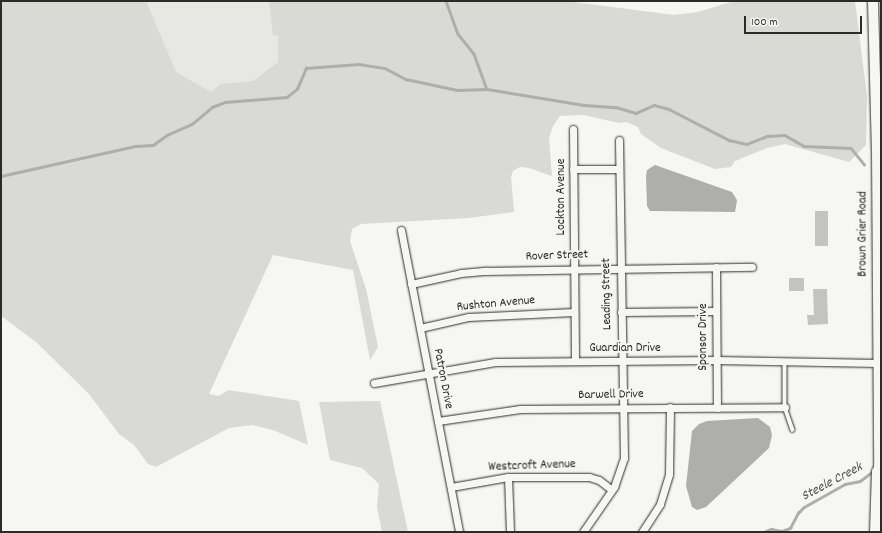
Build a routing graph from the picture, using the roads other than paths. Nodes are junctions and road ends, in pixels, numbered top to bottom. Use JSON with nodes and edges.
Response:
{"nodes":[{"id":1,"x":873,"y":1,"type":"edge"},
{"id":2,"x":573,"y":129,"type":"dead end"},
{"id":3,"x":619,"y":140,"type":"dead end"},
{"id":4,"x":879,"y":151,"type":"edge"},
{"id":5,"x":573,"y":169,"type":"junction"},
{"id":6,"x":619,"y":169,"type":"junction"},
{"id":7,"x":401,"y":230,"type":"dead end"},
{"id":8,"x":619,"y":267,"type":"junction"},
{"id":9,"x":716,"y":267,"type":"junction"},
{"id":10,"x":752,"y":267,"type":"dead end"},
{"id":11,"x":574,"y":268,"type":"junction"},
{"id":12,"x":411,"y":284,"type":"junction"},
{"id":13,"x":716,"y":311,"type":"junction"},
{"id":14,"x":574,"y":312,"type":"junction"},
{"id":15,"x":620,"y":312,"type":"junction"},
{"id":16,"x":420,"y":328,"type":"junction"},
{"id":17,"x":716,"y":360,"type":"junction"},
{"id":18,"x":575,"y":361,"type":"junction"},
{"id":19,"x":621,"y":361,"type":"junction"},
{"id":20,"x":785,"y":361,"type":"junction"},
{"id":21,"x":878,"y":363,"type":"junction"},
{"id":22,"x":430,"y":373,"type":"junction"},
{"id":23,"x":374,"y":383,"type":"dead end"},
{"id":24,"x":670,"y":408,"type":"junction"},
{"id":25,"x":717,"y":408,"type":"junction"},
{"id":26,"x":785,"y":408,"type":"junction"},
{"id":27,"x":622,"y":409,"type":"junction"},
{"id":28,"x":438,"y":421,"type":"junction"},
{"id":29,"x":793,"y":430,"type":"dead end"},
{"id":30,"x":879,"y":467,"type":"junction"},
{"id":31,"x":508,"y":478,"type":"junction"},
{"id":32,"x":881,"y":479,"type":"edge"},
{"id":33,"x":451,"y":487,"type":"junction"},
{"id":34,"x":612,"y":490,"type":"junction"},
{"id":35,"x":459,"y":532,"type":"edge"},
{"id":36,"x":510,"y":532,"type":"edge"},
{"id":37,"x":583,"y":532,"type":"edge"},
{"id":38,"x":642,"y":532,"type":"edge"},
{"id":39,"x":875,"y":532,"type":"edge"}],
"edges":[{"from":1,"to":4,"type":"main road","name":"Brown Grier Road"},
{"from":2,"to":5,"type":"street","name":"Lockton Avenue"},
{"from":3,"to":6,"type":"street","name":"Leading Street"},
{"from":4,"to":21,"type":"main road","name":"Brown Grier Road"},
{"from":5,"to":6,"type":"street"},
{"from":5,"to":11,"type":"street","name":"Lockton Avenue"},
{"from":6,"to":8,"type":"street","name":"Leading Street"},
{"from":7,"to":12,"type":"street","name":"Patron Drive"},
{"from":8,"to":9,"type":"street","name":"Rover Street"},
{"from":8,"to":11,"type":"street","name":"Rover Street"},
{"from":8,"to":15,"type":"street","name":"Leading Street"},
{"from":9,"to":10,"type":"street","name":"Rover Street"},
{"from":9,"to":13,"type":"street","name":"Sponsor Drive"},
{"from":11,"to":12,"type":"street","name":"Rover Street"},
{"from":11,"to":14,"type":"street","name":"Lockton Avenue"},
{"from":12,"to":16,"type":"street","name":"Patron Drive"},
{"from":13,"to":15,"type":"street"},
{"from":13,"to":17,"type":"street","name":"Sponsor Drive"},
{"from":14,"to":16,"type":"street","name":"Rushton Avenue"},
{"from":14,"to":18,"type":"street","name":"Lockton Avenue"},
{"from":15,"to":19,"type":"street","name":"Leading Street"},
{"from":16,"to":22,"type":"street","name":"Patron Drive"},
{"from":17,"to":19,"type":"street","name":"Guardian Drive"},
{"from":17,"to":20,"type":"street","name":"Guardian Drive"},
{"from":17,"to":25,"type":"street","name":"Sponsor Drive"},
{"from":18,"to":19,"type":"street","name":"Guardian Drive"},
{"from":18,"to":22,"type":"street","name":"Guardian Drive"},
{"from":19,"to":27,"type":"street","name":"Leading Street"},
{"from":20,"to":21,"type":"street","name":"Guardian Drive"},
{"from":20,"to":26,"type":"lane"},
{"from":21,"to":30,"type":"main road","name":"Brown Grier Road"},
{"from":22,"to":23,"type":"street","name":"Guardian Drive"},
{"from":22,"to":28,"type":"street","name":"Patron Drive"},
{"from":24,"to":25,"type":"street","name":"Barwell Drive"},
{"from":24,"to":27,"type":"street","name":"Barwell Drive"},
{"from":24,"to":38,"type":"street"},
{"from":25,"to":26,"type":"street","name":"Barwell Drive"},
{"from":26,"to":29,"type":"lane"},
{"from":27,"to":28,"type":"street","name":"Barwell Drive"},
{"from":27,"to":34,"type":"street","name":"Leading Street"},
{"from":28,"to":33,"type":"street","name":"Patron Drive"},
{"from":30,"to":32,"type":"main road","name":"Brown Grier Road"},
{"from":30,"to":39,"type":"main road","name":"Brown Grier Road"},
{"from":31,"to":33,"type":"street","name":"Westcroft Avenue"},
{"from":31,"to":34,"type":"street","name":"Westcroft Avenue"},
{"from":31,"to":36,"type":"street"},
{"from":33,"to":35,"type":"street","name":"Patron Drive"},
{"from":34,"to":37,"type":"street","name":"Leading Street"}]}
